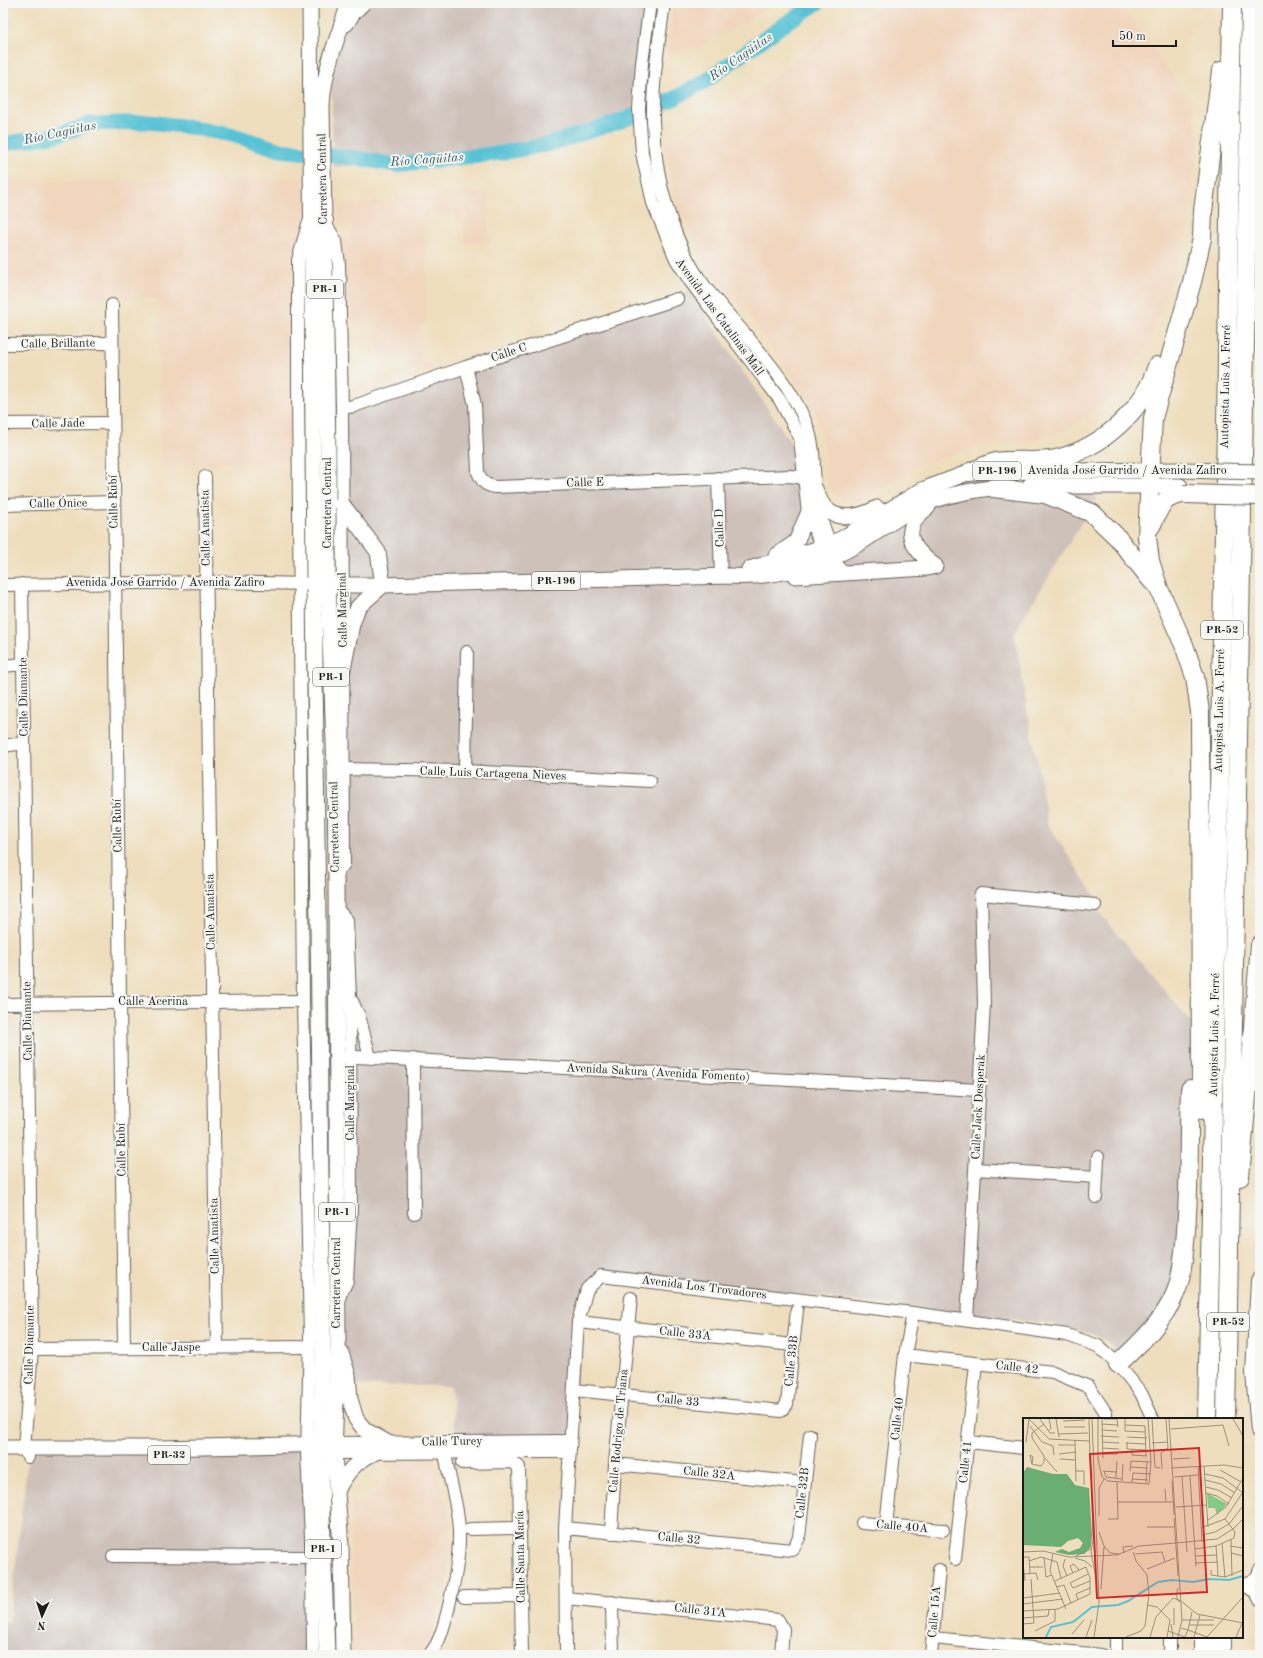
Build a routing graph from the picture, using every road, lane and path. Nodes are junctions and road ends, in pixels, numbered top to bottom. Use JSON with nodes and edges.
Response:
{"nodes":[{"id":1,"x":310,"y":3,"type":"edge"},
{"id":2,"x":349,"y":3,"type":"edge"},
{"id":3,"x":363,"y":3,"type":"edge"},
{"id":4,"x":650,"y":3,"type":"edge"},
{"id":5,"x":664,"y":3,"type":"edge"},
{"id":6,"x":1232,"y":3,"type":"edge"},
{"id":7,"x":1252,"y":3,"type":"edge"},
{"id":8,"x":334,"y":45,"type":"junction"},
{"id":9,"x":1260,"y":45,"type":"edge"},
{"id":10,"x":316,"y":105,"type":"junction"},
{"id":11,"x":318,"y":198,"type":"junction"},
{"id":12,"x":1203,"y":211,"type":"junction"},
{"id":13,"x":339,"y":280,"type":"junction"},
{"id":14,"x":325,"y":294,"type":"junction"},
{"id":15,"x":677,"y":300,"type":"dead end"},
{"id":16,"x":112,"y":305,"type":"dead end"},
{"id":17,"x":112,"y":343,"type":"junction"},
{"id":18,"x":3,"y":344,"type":"edge"},
{"id":19,"x":466,"y":368,"type":"junction"},
{"id":20,"x":342,"y":408,"type":"junction"},
{"id":21,"x":113,"y":423,"type":"junction"},
{"id":22,"x":3,"y":424,"type":"edge"},
{"id":23,"x":970,"y":472,"type":"junction"},
{"id":24,"x":1260,"y":472,"type":"edge"},
{"id":25,"x":205,"y":477,"type":"dead end"},
{"id":26,"x":718,"y":478,"type":"junction"},
{"id":27,"x":805,"y":478,"type":"junction"},
{"id":28,"x":1150,"y":478,"type":"junction"},
{"id":29,"x":993,"y":488,"type":"junction"},
{"id":30,"x":816,"y":489,"type":"junction"},
{"id":31,"x":1260,"y":489,"type":"edge"},
{"id":32,"x":922,"y":490,"type":"junction"},
{"id":33,"x":1182,"y":490,"type":"junction"},
{"id":34,"x":1260,"y":496,"type":"edge"},
{"id":35,"x":114,"y":502,"type":"junction"},
{"id":36,"x":935,"y":502,"type":"junction"},
{"id":37,"x":342,"y":504,"type":"junction"},
{"id":38,"x":3,"y":505,"type":"edge"},
{"id":39,"x":808,"y":514,"type":"junction"},
{"id":40,"x":1148,"y":532,"type":"junction"},
{"id":41,"x":829,"y":552,"type":"junction"},
{"id":42,"x":758,"y":571,"type":"junction"},
{"id":43,"x":837,"y":574,"type":"junction"},
{"id":44,"x":725,"y":577,"type":"junction"},
{"id":45,"x":208,"y":582,"type":"junction"},
{"id":46,"x":115,"y":583,"type":"junction"},
{"id":47,"x":22,"y":584,"type":"junction"},
{"id":48,"x":3,"y":585,"type":"edge"},
{"id":49,"x":321,"y":585,"type":"junction"},
{"id":50,"x":383,"y":585,"type":"junction"},
{"id":51,"x":1158,"y":589,"type":"junction"},
{"id":52,"x":467,"y":652,"type":"dead end"},
{"id":53,"x":24,"y":664,"type":"junction"},
{"id":54,"x":3,"y":666,"type":"edge"},
{"id":55,"x":343,"y":669,"type":"junction"},
{"id":56,"x":316,"y":694,"type":"junction"},
{"id":57,"x":24,"y":743,"type":"junction"},
{"id":58,"x":3,"y":746,"type":"edge"},
{"id":59,"x":340,"y":769,"type":"junction"},
{"id":60,"x":465,"y":771,"type":"junction"},
{"id":61,"x":650,"y":781,"type":"dead end"},
{"id":62,"x":1200,"y":810,"type":"junction"},
{"id":63,"x":1095,"y":905,"type":"dead end"},
{"id":64,"x":336,"y":908,"type":"junction"},
{"id":65,"x":1260,"y":945,"type":"edge"},
{"id":66,"x":320,"y":979,"type":"junction"},
{"id":67,"x":350,"y":997,"type":"junction"},
{"id":68,"x":303,"y":1001,"type":"junction"},
{"id":69,"x":120,"y":1002,"type":"junction"},
{"id":70,"x":212,"y":1002,"type":"junction"},
{"id":71,"x":27,"y":1003,"type":"junction"},
{"id":72,"x":3,"y":1004,"type":"edge"},
{"id":73,"x":344,"y":1056,"type":"junction"},
{"id":74,"x":370,"y":1057,"type":"junction"},
{"id":75,"x":413,"y":1059,"type":"junction"},
{"id":76,"x":979,"y":1090,"type":"junction"},
{"id":77,"x":321,"y":1125,"type":"junction"},
{"id":78,"x":1098,"y":1157,"type":"dead end"},
{"id":79,"x":976,"y":1169,"type":"junction"},
{"id":80,"x":1096,"y":1177,"type":"junction"},
{"id":81,"x":1096,"y":1197,"type":"dead end"},
{"id":82,"x":414,"y":1213,"type":"dead end"},
{"id":83,"x":1230,"y":1225,"type":"junction"},
{"id":84,"x":1210,"y":1256,"type":"junction"},
{"id":85,"x":1260,"y":1281,"type":"edge"},
{"id":86,"x":631,"y":1298,"type":"dead end"},
{"id":87,"x":322,"y":1306,"type":"junction"},
{"id":88,"x":797,"y":1310,"type":"dead end"},
{"id":89,"x":913,"y":1313,"type":"junction"},
{"id":90,"x":967,"y":1320,"type":"junction"},
{"id":91,"x":578,"y":1322,"type":"junction"},
{"id":92,"x":628,"y":1328,"type":"junction"},
{"id":93,"x":310,"y":1342,"type":"junction"},
{"id":94,"x":338,"y":1345,"type":"junction"},
{"id":95,"x":793,"y":1345,"type":"junction"},
{"id":96,"x":217,"y":1347,"type":"junction"},
{"id":97,"x":124,"y":1348,"type":"junction"},
{"id":98,"x":32,"y":1349,"type":"junction"},
{"id":99,"x":905,"y":1355,"type":"junction"},
{"id":100,"x":976,"y":1364,"type":"junction"},
{"id":101,"x":1118,"y":1364,"type":"junction"},
{"id":102,"x":574,"y":1390,"type":"junction"},
{"id":103,"x":622,"y":1396,"type":"junction"},
{"id":104,"x":781,"y":1411,"type":"joint"},
{"id":105,"x":1106,"y":1418,"type":"edge"},
{"id":106,"x":1154,"y":1418,"type":"edge"},
{"id":107,"x":1207,"y":1418,"type":"edge"},
{"id":108,"x":1226,"y":1418,"type":"edge"},
{"id":109,"x":1260,"y":1430,"type":"edge"},
{"id":110,"x":810,"y":1435,"type":"dead end"},
{"id":111,"x":968,"y":1442,"type":"junction"},
{"id":112,"x":388,"y":1443,"type":"junction"},
{"id":113,"x":569,"y":1446,"type":"junction"},
{"id":114,"x":444,"y":1447,"type":"junction"},
{"id":115,"x":3,"y":1448,"type":"edge"},
{"id":116,"x":320,"y":1448,"type":"junction"},
{"id":117,"x":1023,"y":1448,"type":"edge"},
{"id":118,"x":26,"y":1452,"type":"junction"},
{"id":119,"x":376,"y":1452,"type":"junction"},
{"id":120,"x":3,"y":1456,"type":"edge"},
{"id":121,"x":462,"y":1463,"type":"dead end"},
{"id":122,"x":615,"y":1464,"type":"junction"},
{"id":123,"x":804,"y":1483,"type":"junction"},
{"id":124,"x":337,"y":1492,"type":"junction"},
{"id":125,"x":862,"y":1523,"type":"dead end"},
{"id":126,"x":886,"y":1525,"type":"junction"},
{"id":127,"x":520,"y":1528,"type":"junction"},
{"id":128,"x":565,"y":1528,"type":"junction"},
{"id":129,"x":470,"y":1529,"type":"dead end"},
{"id":130,"x":942,"y":1530,"type":"dead end"},
{"id":131,"x":611,"y":1533,"type":"junction"},
{"id":132,"x":792,"y":1550,"type":"joint"},
{"id":133,"x":113,"y":1556,"type":"dead end"},
{"id":134,"x":312,"y":1557,"type":"junction"},
{"id":135,"x":955,"y":1559,"type":"dead end"},
{"id":136,"x":1260,"y":1569,"type":"edge"},
{"id":137,"x":939,"y":1570,"type":"dead end"},
{"id":138,"x":1244,"y":1586,"type":"edge"},
{"id":139,"x":522,"y":1596,"type":"junction"},
{"id":140,"x":464,"y":1597,"type":"dead end"},
{"id":141,"x":566,"y":1598,"type":"junction"},
{"id":142,"x":1260,"y":1600,"type":"edge"},
{"id":143,"x":612,"y":1602,"type":"junction"},
{"id":144,"x":933,"y":1638,"type":"junction"},
{"id":145,"x":1116,"y":1638,"type":"edge"},
{"id":146,"x":1170,"y":1638,"type":"edge"},
{"id":147,"x":1203,"y":1638,"type":"edge"},
{"id":148,"x":1221,"y":1638,"type":"edge"},
{"id":149,"x":313,"y":1655,"type":"edge"},
{"id":150,"x":327,"y":1655,"type":"edge"},
{"id":151,"x":343,"y":1655,"type":"edge"},
{"id":152,"x":429,"y":1655,"type":"edge"},
{"id":153,"x":522,"y":1655,"type":"edge"},
{"id":154,"x":566,"y":1655,"type":"edge"},
{"id":155,"x":613,"y":1655,"type":"edge"},
{"id":156,"x":781,"y":1655,"type":"edge"},
{"id":157,"x":931,"y":1655,"type":"edge"},
{"id":158,"x":1101,"y":1655,"type":"edge"},
{"id":159,"x":1116,"y":1655,"type":"edge"},
{"id":160,"x":1170,"y":1655,"type":"edge"},
{"id":161,"x":1203,"y":1655,"type":"edge"},
{"id":162,"x":1221,"y":1655,"type":"edge"}],
"edges":[{"from":1,"to":10,"type":"main road","name":"Carretera Central","number":"PR-1"},
{"from":2,"to":8,"type":"main road","name":"Carretera Central","number":"PR-1"},
{"from":3,"to":8,"type":"main road"},
{"from":4,"to":27,"type":"street","name":"Avenida Las Catalinas Mall"},
{"from":5,"to":30,"type":"street","name":"Avenida Las Catalinas Mall"},
{"from":6,"to":12,"type":"highway"},
{"from":6,"to":84,"type":"highway","name":"Autopista Luis A. Ferré","number":"PR-52"},
{"from":7,"to":9,"type":"highway"},
{"from":7,"to":83,"type":"highway","name":"Autopista Luis A. Ferré","number":"PR-52"},
{"from":8,"to":10,"type":"main road","name":"Carretera Central","number":"PR-1"},
{"from":10,"to":11,"type":"main road","name":"Carretera Central","number":"PR-1"},
{"from":11,"to":13,"type":"street","name":"Calle Marginal"},
{"from":11,"to":14,"type":"main road","name":"Carretera Central","number":"PR-1"},
{"from":11,"to":49,"type":"main road","name":"Carretera Central","number":"PR-1"},
{"from":12,"to":23,"type":"highway"},
{"from":12,"to":28,"type":"highway"},
{"from":13,"to":14,"type":"main road"},
{"from":13,"to":20,"type":"street","name":"Calle Marginal"},
{"from":14,"to":49,"type":"main road","name":"Carretera Central","number":"PR-1"},
{"from":15,"to":19,"type":"street","name":"Calle C"},
{"from":16,"to":17,"type":"street","name":"Calle Rubí"},
{"from":17,"to":18,"type":"street","name":"Calle Brillante"},
{"from":17,"to":21,"type":"street","name":"Calle Rubí"},
{"from":19,"to":20,"type":"street","name":"Calle C"},
{"from":19,"to":26,"type":"street","name":"Calle E"},
{"from":20,"to":37,"type":"street","name":"Calle Marginal"},
{"from":21,"to":22,"type":"street","name":"Calle Jade"},
{"from":21,"to":35,"type":"street","name":"Calle Rubí"},
{"from":23,"to":28,"type":"main road","name":"Avenida José Garrido / Avenida Zafiro","number":"PR-196"},
{"from":23,"to":32,"type":"main road","name":"Avenida José Garrido / Avenida Zafiro","number":"PR-196"},
{"from":24,"to":28,"type":"main road","name":"Avenida José Garrido / Avenida Zafiro","number":"PR-196","bridge":true},
{"from":25,"to":45,"type":"street","name":"Calle Amatista"},
{"from":26,"to":27,"type":"street","name":"Calle E"},
{"from":26,"to":44,"type":"street","name":"Calle D"},
{"from":27,"to":39,"type":"street","name":"Avenida Las Catalinas Mall"},
{"from":28,"to":29,"type":"main road","name":"Avenida José Garrido / Avenida Zafiro","number":"PR-196"},
{"from":28,"to":33,"type":"main road","name":"Avenida José Garrido / Avenida Zafiro","number":"PR-196"},
{"from":28,"to":40,"type":"highway"},
{"from":29,"to":36,"type":"main road","name":"Avenida José Garrido / Avenida Zafiro","number":"PR-196"},
{"from":29,"to":51,"type":"highway"},
{"from":30,"to":32,"type":"main road"},
{"from":30,"to":41,"type":"street","name":"Avenida Las Catalinas Mall"},
{"from":31,"to":33,"type":"main road","name":"Avenida José Garrido / Avenida Zafiro","number":"PR-196"},
{"from":32,"to":41,"type":"main road","name":"Avenida José Garrido / Avenida Zafiro","number":"PR-196"},
{"from":33,"to":34,"type":"highway","bridge":true},
{"from":33,"to":40,"type":"highway"},
{"from":35,"to":38,"type":"street","name":"Calle Ónice"},
{"from":35,"to":46,"type":"street","name":"Calle Rubí"},
{"from":36,"to":41,"type":"main road","name":"Avenida José Garrido / Avenida Zafiro","number":"PR-196"},
{"from":36,"to":43,"type":"main road"},
{"from":37,"to":49,"type":"street","name":"Calle Marginal"},
{"from":37,"to":50,"type":"main road"},
{"from":39,"to":41,"type":"street","name":"Avenida Las Catalinas Mall"},
{"from":39,"to":42,"type":"main road"},
{"from":40,"to":51,"type":"highway"},
{"from":41,"to":42,"type":"main road","name":"Avenida José Garrido / Avenida Zafiro","number":"PR-196"},
{"from":41,"to":43,"type":"street","name":"Avenida Las Catalinas Mall"},
{"from":42,"to":43,"type":"main road"},
{"from":42,"to":44,"type":"main road","name":"Avenida José Garrido / Avenida Zafiro","number":"PR-196"},
{"from":44,"to":50,"type":"main road","name":"Avenida José Garrido / Avenida Zafiro","number":"PR-196"},
{"from":45,"to":46,"type":"street","name":"Avenida José Garrido / Avenida Zafiro"},
{"from":45,"to":49,"type":"street","name":"Avenida José Garrido / Avenida Zafiro"},
{"from":45,"to":70,"type":"street","name":"Calle Amatista"},
{"from":46,"to":47,"type":"street","name":"Avenida José Garrido / Avenida Zafiro"},
{"from":46,"to":69,"type":"street","name":"Calle Rubí"},
{"from":47,"to":48,"type":"street","name":"Avenida José Garrido / Avenida Zafiro"},
{"from":47,"to":53,"type":"street","name":"Calle Diamante"},
{"from":49,"to":50,"type":"main road","name":"Avenida José Garrido / Avenida Zafiro","number":"PR-196"},
{"from":49,"to":55,"type":"street","name":"Calle Marginal"},
{"from":49,"to":56,"type":"main road","name":"Carretera Central","number":"PR-1"},
{"from":49,"to":59,"type":"main road","name":"Carretera Central","number":"PR-1"},
{"from":49,"to":68,"type":"street"},
{"from":50,"to":55,"type":"main road"},
{"from":51,"to":62,"type":"highway"},
{"from":52,"to":60,"type":"street"},
{"from":53,"to":54,"type":"street"},
{"from":53,"to":57,"type":"street","name":"Calle Diamante"},
{"from":55,"to":59,"type":"street","name":"Calle Marginal"},
{"from":56,"to":59,"type":"main road"},
{"from":56,"to":66,"type":"main road","name":"Carretera Central","number":"PR-1"},
{"from":57,"to":58,"type":"street"},
{"from":57,"to":71,"type":"street","name":"Calle Diamante"},
{"from":59,"to":60,"type":"street","name":"Calle Luis Cartagena Nieves"},
{"from":59,"to":64,"type":"main road","name":"Carretera Central","number":"PR-1"},
{"from":60,"to":61,"type":"street","name":"Calle Luis Cartagena Nieves"},
{"from":62,"to":84,"type":"highway"},
{"from":62,"to":101,"type":"highway"},
{"from":63,"to":76,"type":"street","name":"Calle Jack Desperak"},
{"from":64,"to":67,"type":"street","name":"Calle Marginal"},
{"from":64,"to":73,"type":"main road","name":"Carretera Central","number":"PR-1"},
{"from":65,"to":83,"type":"highway"},
{"from":66,"to":73,"type":"main road"},
{"from":66,"to":77,"type":"main road","name":"Carretera Central","number":"PR-1"},
{"from":67,"to":73,"type":"street","name":"Calle Marginal"},
{"from":67,"to":74,"type":"street"},
{"from":68,"to":70,"type":"street","name":"Calle Acerina"},
{"from":68,"to":93,"type":"street"},
{"from":69,"to":70,"type":"street","name":"Calle Acerina"},
{"from":69,"to":71,"type":"street","name":"Calle Acerina"},
{"from":69,"to":97,"type":"street","name":"Calle Rubí"},
{"from":70,"to":96,"type":"street","name":"Calle Amatista"},
{"from":71,"to":72,"type":"street","name":"Calle Acerina"},
{"from":71,"to":98,"type":"street","name":"Calle Diamante"},
{"from":73,"to":74,"type":"street","name":"Avenida Sakura (Avenida Fomento)"},
{"from":73,"to":77,"type":"main road"},
{"from":73,"to":94,"type":"main road","name":"Carretera Central","number":"PR-1"},
{"from":74,"to":75,"type":"street","name":"Avenida Sakura (Avenida Fomento)"},
{"from":75,"to":76,"type":"street","name":"Avenida Sakura (Avenida Fomento)"},
{"from":75,"to":82,"type":"street"},
{"from":76,"to":79,"type":"street","name":"Calle Jack Desperak"},
{"from":77,"to":87,"type":"main road","name":"Carretera Central","number":"PR-1"},
{"from":78,"to":80,"type":"street"},
{"from":79,"to":80,"type":"street"},
{"from":79,"to":90,"type":"street","name":"Calle Jack Desperak"},
{"from":80,"to":81,"type":"street"},
{"from":83,"to":108,"type":"highway","name":"Autopista Luis A. Ferré","number":"PR-52"},
{"from":84,"to":107,"type":"highway","name":"Autopista Luis A. Ferré","number":"PR-52"},
{"from":85,"to":109,"type":"highway"},
{"from":86,"to":92,"type":"street","name":"Calle Rodrigo de Triana"},
{"from":87,"to":93,"type":"street"},
{"from":87,"to":116,"type":"main road","name":"Carretera Central"},
{"from":88,"to":95,"type":"street","name":"Calle 33B"},
{"from":89,"to":90,"type":"street","name":"Avenida Los Trovadores"},
{"from":89,"to":91,"type":"street","name":"Avenida Los Trovadores"},
{"from":89,"to":99,"type":"street","name":"Calle 40"},
{"from":90,"to":101,"type":"street","name":"Avenida Los Trovadores"},
{"from":91,"to":92,"type":"street","name":"Calle 33A"},
{"from":91,"to":102,"type":"street","name":"Avenida Los Trovadores"},
{"from":92,"to":95,"type":"street","name":"Calle 33A"},
{"from":92,"to":103,"type":"street","name":"Calle Rodrigo de Triana"},
{"from":93,"to":96,"type":"street","name":"Calle Jaspe"},
{"from":93,"to":116,"type":"street"},
{"from":94,"to":112,"type":"main road"},
{"from":94,"to":116,"type":"main road","name":"Carretera Central","number":"PR-1"},
{"from":95,"to":104,"type":"street","name":"Calle 33B"},
{"from":96,"to":97,"type":"street","name":"Calle Jaspe"},
{"from":97,"to":98,"type":"street","name":"Calle Jaspe"},
{"from":98,"to":118,"type":"street","name":"Calle Diamante"},
{"from":99,"to":100,"type":"street","name":"Calle 42"},
{"from":99,"to":126,"type":"street","name":"Calle 40"},
{"from":100,"to":105,"type":"street","name":"Calle 42"},
{"from":100,"to":111,"type":"street","name":"Calle 41"},
{"from":101,"to":106,"type":"street","name":"Avenida Los Trovadores"},
{"from":102,"to":103,"type":"street","name":"Calle 33"},
{"from":102,"to":113,"type":"street","name":"Avenida Los Trovadores"},
{"from":103,"to":104,"type":"street","name":"Calle 33"},
{"from":103,"to":122,"type":"street","name":"Calle Rodrigo de Triana"},
{"from":110,"to":123,"type":"street","name":"Calle 32B"},
{"from":111,"to":117,"type":"street"},
{"from":111,"to":135,"type":"street","name":"Calle 41"},
{"from":112,"to":114,"type":"street","name":"Calle Turey"},
{"from":112,"to":116,"type":"street","name":"Calle Turey"},
{"from":113,"to":114,"type":"street","name":"Calle Turey"},
{"from":113,"to":128,"type":"street","name":"Avenida Los Trovadores"},
{"from":114,"to":119,"type":"street","name":"Calle Turey"},
{"from":114,"to":152,"type":"street"},
{"from":115,"to":118,"type":"main road","number":"PR-32"},
{"from":116,"to":118,"type":"main road","number":"PR-32"},
{"from":116,"to":118,"type":"main road","number":"PR-32"},
{"from":116,"to":119,"type":"street","name":"Calle Turey"},
{"from":116,"to":124,"type":"main road","name":"Carretera Central","number":"PR-1"},
{"from":116,"to":134,"type":"street"},
{"from":116,"to":150,"type":"main road","name":"Carretera Central","number":"PR-1"},
{"from":118,"to":120,"type":"main road","number":"PR-32"},
{"from":119,"to":124,"type":"main road"},
{"from":121,"to":127,"type":"street","name":"Calle Santa María"},
{"from":122,"to":123,"type":"street","name":"Calle 32A"},
{"from":122,"to":131,"type":"street","name":"Calle Rodrigo de Triana"},
{"from":123,"to":132,"type":"street","name":"Calle 32B"},
{"from":124,"to":151,"type":"main road","name":"Carretera Central","number":"PR-1"},
{"from":125,"to":126,"type":"street","name":"Calle 40A"},
{"from":126,"to":130,"type":"street","name":"Calle 40A"},
{"from":127,"to":129,"type":"street"},
{"from":127,"to":139,"type":"street","name":"Calle Santa María"},
{"from":128,"to":131,"type":"street","name":"Calle 32"},
{"from":128,"to":141,"type":"street","name":"Avenida Los Trovadores"},
{"from":131,"to":132,"type":"street","name":"Calle 32"},
{"from":133,"to":134,"type":"street"},
{"from":134,"to":149,"type":"street"},
{"from":136,"to":138,"type":"street"},
{"from":137,"to":144,"type":"street","name":"Calle 15A"},
{"from":138,"to":142,"type":"street"},
{"from":139,"to":140,"type":"street"},
{"from":139,"to":153,"type":"street","name":"Calle Santa María"},
{"from":141,"to":143,"type":"street"},
{"from":141,"to":154,"type":"street","name":"Avenida Los Trovadores"},
{"from":143,"to":155,"type":"street"},
{"from":143,"to":156,"type":"street","name":"Calle 31A"},
{"from":144,"to":157,"type":"street","name":"Calle 15A"},
{"from":144,"to":158,"type":"street"},
{"from":145,"to":159,"type":"street"},
{"from":146,"to":160,"type":"street"},
{"from":147,"to":161,"type":"highway"},
{"from":148,"to":162,"type":"highway"}]}
